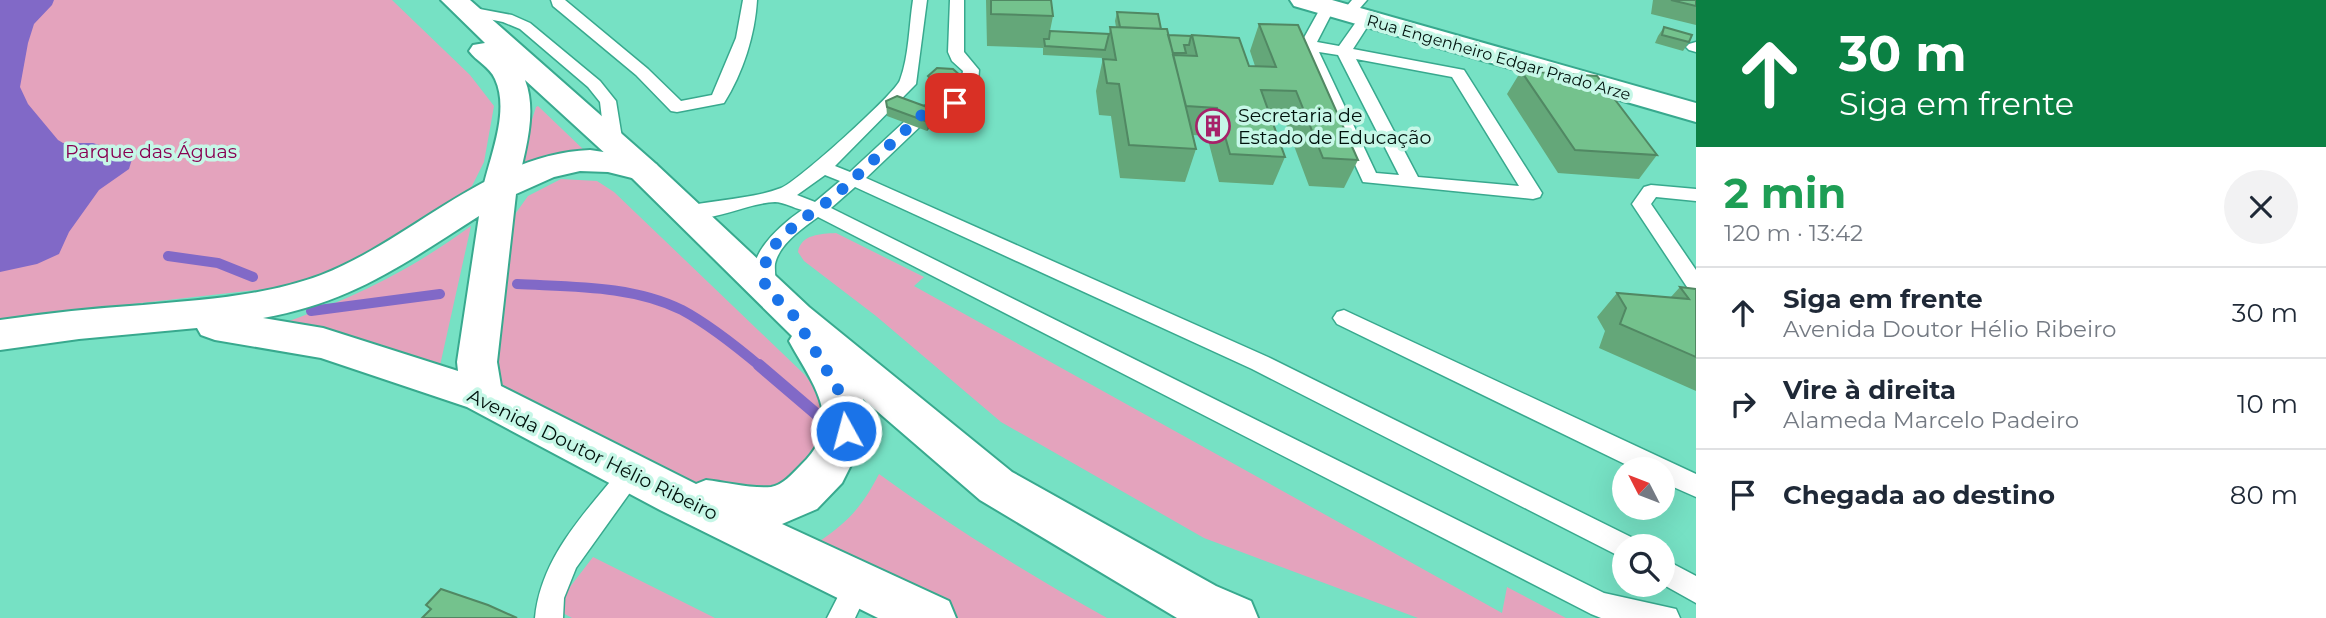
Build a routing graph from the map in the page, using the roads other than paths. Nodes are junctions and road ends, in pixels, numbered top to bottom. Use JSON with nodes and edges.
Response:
{"nodes":[{"id":1,"x":427,"y":0,"type":"edge"},
{"id":2,"x":558,"y":0,"type":"edge"},
{"id":3,"x":750,"y":0,"type":"edge"},
{"id":4,"x":920,"y":0,"type":"edge"},
{"id":5,"x":957,"y":0,"type":"edge"},
{"id":6,"x":459,"y":5,"type":"edge"},
{"id":7,"x":1341,"y":8,"type":"edge"},
{"id":8,"x":1308,"y":45,"type":"junction"},
{"id":9,"x":1344,"y":51,"type":"junction"},
{"id":10,"x":919,"y":89,"type":"junction"},
{"id":11,"x":949,"y":103,"type":"junction"},
{"id":12,"x":1696,"y":113,"type":"edge"},
{"id":13,"x":822,"y":168,"type":"junction"},
{"id":14,"x":644,"y":171,"type":"junction"},
{"id":15,"x":853,"y":179,"type":"junction"},
{"id":16,"x":1412,"y":182,"type":"junction"},
{"id":17,"x":500,"y":188,"type":"junction"},
{"id":18,"x":777,"y":195,"type":"junction"},
{"id":19,"x":1696,"y":195,"type":"edge"},
{"id":20,"x":817,"y":209,"type":"junction"},
{"id":21,"x":687,"y":212,"type":"junction"},
{"id":22,"x":1696,"y":285,"type":"edge"},
{"id":23,"x":780,"y":302,"type":"junction"},
{"id":24,"x":157,"y":317,"type":"junction"},
{"id":25,"x":1343,"y":318,"type":"dead end"},
{"id":26,"x":0,"y":335,"type":"edge"},
{"id":27,"x":482,"y":395,"type":"junction"},
{"id":28,"x":1634,"y":457,"type":"edge"},
{"id":29,"x":632,"y":473,"type":"junction"},
{"id":30,"x":1675,"y":476,"type":"edge"},
{"id":31,"x":1696,"y":486,"type":"edge"},
{"id":32,"x":676,"y":496,"type":"junction"},
{"id":33,"x":1612,"y":540,"type":"edge"},
{"id":34,"x":1675,"y":578,"type":"edge"},
{"id":35,"x":1696,"y":590,"type":"edge"},
{"id":36,"x":849,"y":601,"type":"edge"},
{"id":37,"x":549,"y":618,"type":"edge"},
{"id":38,"x":932,"y":618,"type":"edge"},
{"id":39,"x":1233,"y":618,"type":"edge"},
{"id":40,"x":1666,"y":618,"type":"edge"}],
"edges":[{"from":1,"to":17,"type":"main road"},
{"from":2,"to":3,"type":"lane"},
{"from":4,"to":10,"type":"lane"},
{"from":5,"to":11,"type":"lane"},
{"from":6,"to":14,"type":"main road"},
{"from":7,"to":8,"type":"lane"},
{"from":7,"to":9,"type":"lane"},
{"from":7,"to":12,"type":"main road","name":"Rua Engenheiro Edgar Prado Arze"},
{"from":8,"to":9,"type":"lane"},
{"from":8,"to":16,"type":"lane"},
{"from":9,"to":16,"type":"lane"},
{"from":9,"to":16,"type":"lane"},
{"from":10,"to":11,"type":"lane"},
{"from":10,"to":13,"type":"lane"},
{"from":11,"to":15,"type":"lane"},
{"from":13,"to":15,"type":"lane"},
{"from":13,"to":18,"type":"lane"},
{"from":14,"to":17,"type":"main road","name":"Avenida Doutor Hélio Ribeiro"},
{"from":14,"to":21,"type":"main road","name":"Avenida Doutor Hélio Ribeiro"},
{"from":15,"to":20,"type":"lane"},
{"from":15,"to":33,"type":"lane"},
{"from":17,"to":24,"type":"main road","name":"Avenida Doutor Hélio Ribeiro"},
{"from":17,"to":27,"type":"main road"},
{"from":18,"to":20,"type":"lane"},
{"from":18,"to":21,"type":"lane"},
{"from":19,"to":22,"type":"lane"},
{"from":20,"to":23,"type":"lane"},
{"from":20,"to":40,"type":"lane"},
{"from":21,"to":23,"type":"main road","name":"Avenida Doutor Hélio Ribeiro"},
{"from":23,"to":32,"type":"main road"},
{"from":23,"to":39,"type":"main road","name":"Avenida Doutor Hélio Ribeiro"},
{"from":24,"to":26,"type":"main road","name":"Avenida Doutor Hélio Ribeiro"},
{"from":24,"to":27,"type":"main road","name":"Avenida Doutor Hélio Ribeiro"},
{"from":25,"to":28,"type":"lane"},
{"from":27,"to":29,"type":"main road","name":"Avenida Doutor Hélio Ribeiro"},
{"from":29,"to":32,"type":"main road","name":"Avenida Doutor Hélio Ribeiro"},
{"from":29,"to":37,"type":"lane"},
{"from":30,"to":31,"type":"lane"},
{"from":32,"to":36,"type":"main road","name":"Avenida Doutor Hélio Ribeiro"},
{"from":34,"to":35,"type":"lane"},
{"from":36,"to":38,"type":"main road","name":"Avenida Doutor Hélio Ribeiro"}]}
